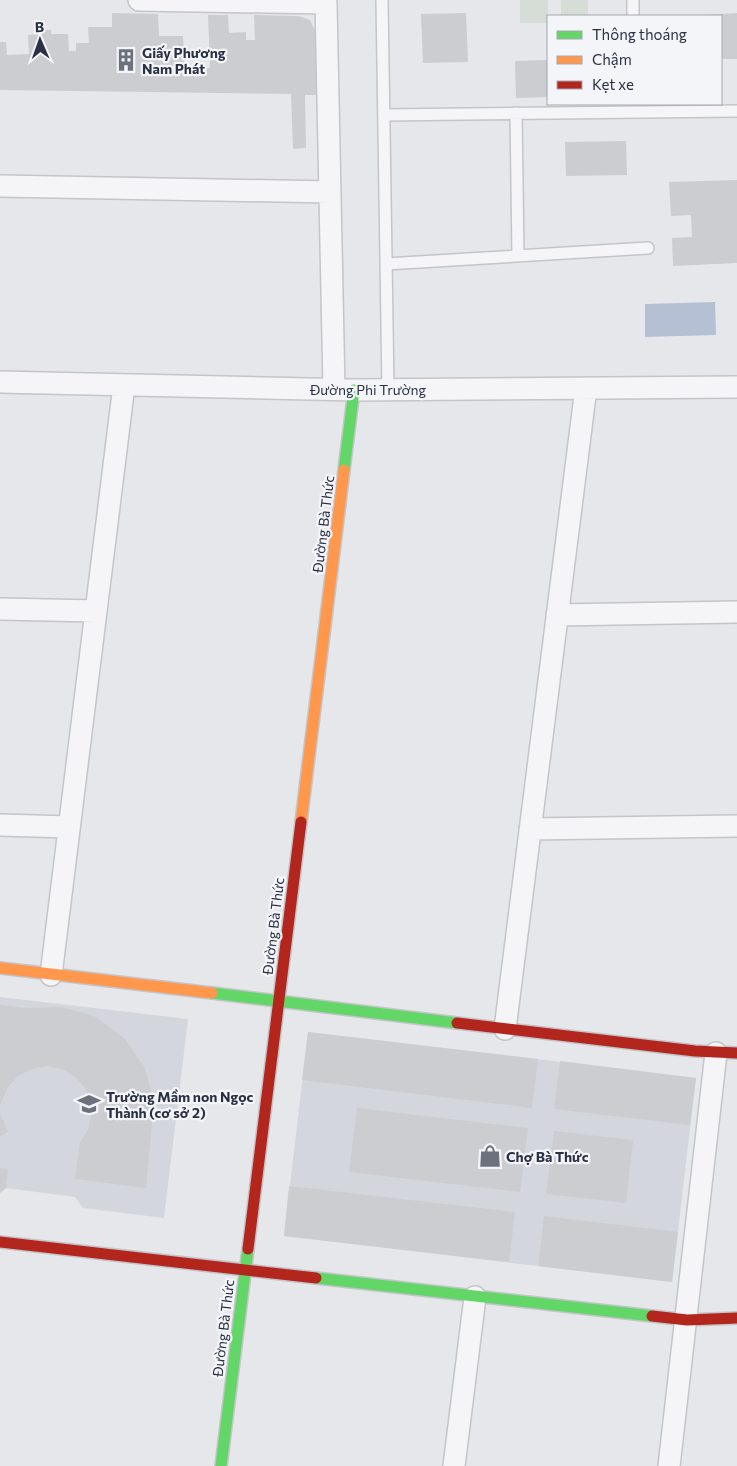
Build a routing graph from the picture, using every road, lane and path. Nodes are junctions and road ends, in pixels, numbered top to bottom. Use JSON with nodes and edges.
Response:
{"nodes":[{"id":1,"x":139,"y":0,"type":"edge"},
{"id":2,"x":382,"y":0,"type":"edge"},
{"id":3,"x":633,"y":0,"type":"edge"},
{"id":4,"x":633,"y":15,"type":"edge"},
{"id":5,"x":634,"y":108,"type":"edge"},
{"id":6,"x":737,"y":111,"type":"edge"},
{"id":7,"x":516,"y":113,"type":"junction"},
{"id":8,"x":384,"y":115,"type":"junction"},
{"id":9,"x":0,"y":186,"type":"edge"},
{"id":10,"x":330,"y":192,"type":"junction"},
{"id":11,"x":648,"y":248,"type":"dead end"},
{"id":12,"x":518,"y":256,"type":"junction"},
{"id":13,"x":386,"y":264,"type":"junction"},
{"id":14,"x":0,"y":382,"type":"edge"},
{"id":15,"x":124,"y":385,"type":"junction"},
{"id":16,"x":737,"y":387,"type":"edge"},
{"id":17,"x":586,"y":388,"type":"junction"},
{"id":18,"x":344,"y":390,"type":"junction"},
{"id":19,"x":388,"y":390,"type":"junction"},
{"id":20,"x":0,"y":609,"type":"edge"},
{"id":21,"x":96,"y":610,"type":"junction"},
{"id":22,"x":737,"y":612,"type":"edge"},
{"id":23,"x":557,"y":615,"type":"junction"},
{"id":24,"x":0,"y":825,"type":"edge"},
{"id":25,"x":737,"y":826,"type":"edge"},
{"id":26,"x":69,"y":827,"type":"junction"},
{"id":27,"x":530,"y":829,"type":"junction"},
{"id":28,"x":0,"y":968,"type":"edge"},
{"id":29,"x":51,"y":975,"type":"junction"},
{"id":30,"x":278,"y":1002,"type":"junction"},
{"id":31,"x":505,"y":1029,"type":"junction"},
{"id":32,"x":716,"y":1053,"type":"junction"},
{"id":33,"x":737,"y":1053,"type":"edge"},
{"id":34,"x":0,"y":1242,"type":"edge"},
{"id":35,"x":245,"y":1271,"type":"junction"},
{"id":36,"x":475,"y":1297,"type":"junction"},
{"id":37,"x":737,"y":1318,"type":"edge"},
{"id":38,"x":687,"y":1320,"type":"junction"},
{"id":39,"x":221,"y":1466,"type":"edge"},
{"id":40,"x":454,"y":1466,"type":"edge"},
{"id":41,"x":669,"y":1466,"type":"edge"}],
"edges":[{"from":1,"to":10,"type":"street"},
{"from":2,"to":8,"type":"lane"},
{"from":3,"to":4,"type":"lane"},
{"from":5,"to":6,"type":"lane"},
{"from":5,"to":7,"type":"lane"},
{"from":7,"to":8,"type":"lane"},
{"from":7,"to":12,"type":"lane"},
{"from":8,"to":13,"type":"lane"},
{"from":9,"to":10,"type":"street"},
{"from":10,"to":18,"type":"street"},
{"from":11,"to":12,"type":"lane"},
{"from":12,"to":13,"type":"lane"},
{"from":13,"to":19,"type":"lane"},
{"from":14,"to":15,"type":"street","name":"Đường Phi Trường"},
{"from":15,"to":18,"type":"street","name":"Đường Phi Trường"},
{"from":15,"to":21,"type":"street"},
{"from":16,"to":17,"type":"street","name":"Đường Phi Trường"},
{"from":17,"to":19,"type":"street","name":"Đường Phi Trường"},
{"from":17,"to":23,"type":"street"},
{"from":18,"to":19,"type":"street","name":"Đường Phi Trường"},
{"from":18,"to":30,"type":"street","name":"Đường Bà Thức"},
{"from":20,"to":21,"type":"street"},
{"from":21,"to":26,"type":"street"},
{"from":22,"to":23,"type":"street"},
{"from":23,"to":27,"type":"street"},
{"from":24,"to":26,"type":"street"},
{"from":25,"to":27,"type":"street"},
{"from":26,"to":29,"type":"street"},
{"from":27,"to":31,"type":"street"},
{"from":28,"to":29,"type":"street"},
{"from":29,"to":30,"type":"street"},
{"from":30,"to":31,"type":"street"},
{"from":30,"to":35,"type":"street","name":"Đường Bà Thức"},
{"from":31,"to":32,"type":"street"},
{"from":32,"to":33,"type":"street"},
{"from":32,"to":38,"type":"street"},
{"from":34,"to":35,"type":"street"},
{"from":35,"to":36,"type":"street"},
{"from":35,"to":39,"type":"street","name":"Đường Bà Thức"},
{"from":36,"to":38,"type":"street"},
{"from":36,"to":40,"type":"street"},
{"from":37,"to":38,"type":"street"},
{"from":38,"to":41,"type":"street"}]}
